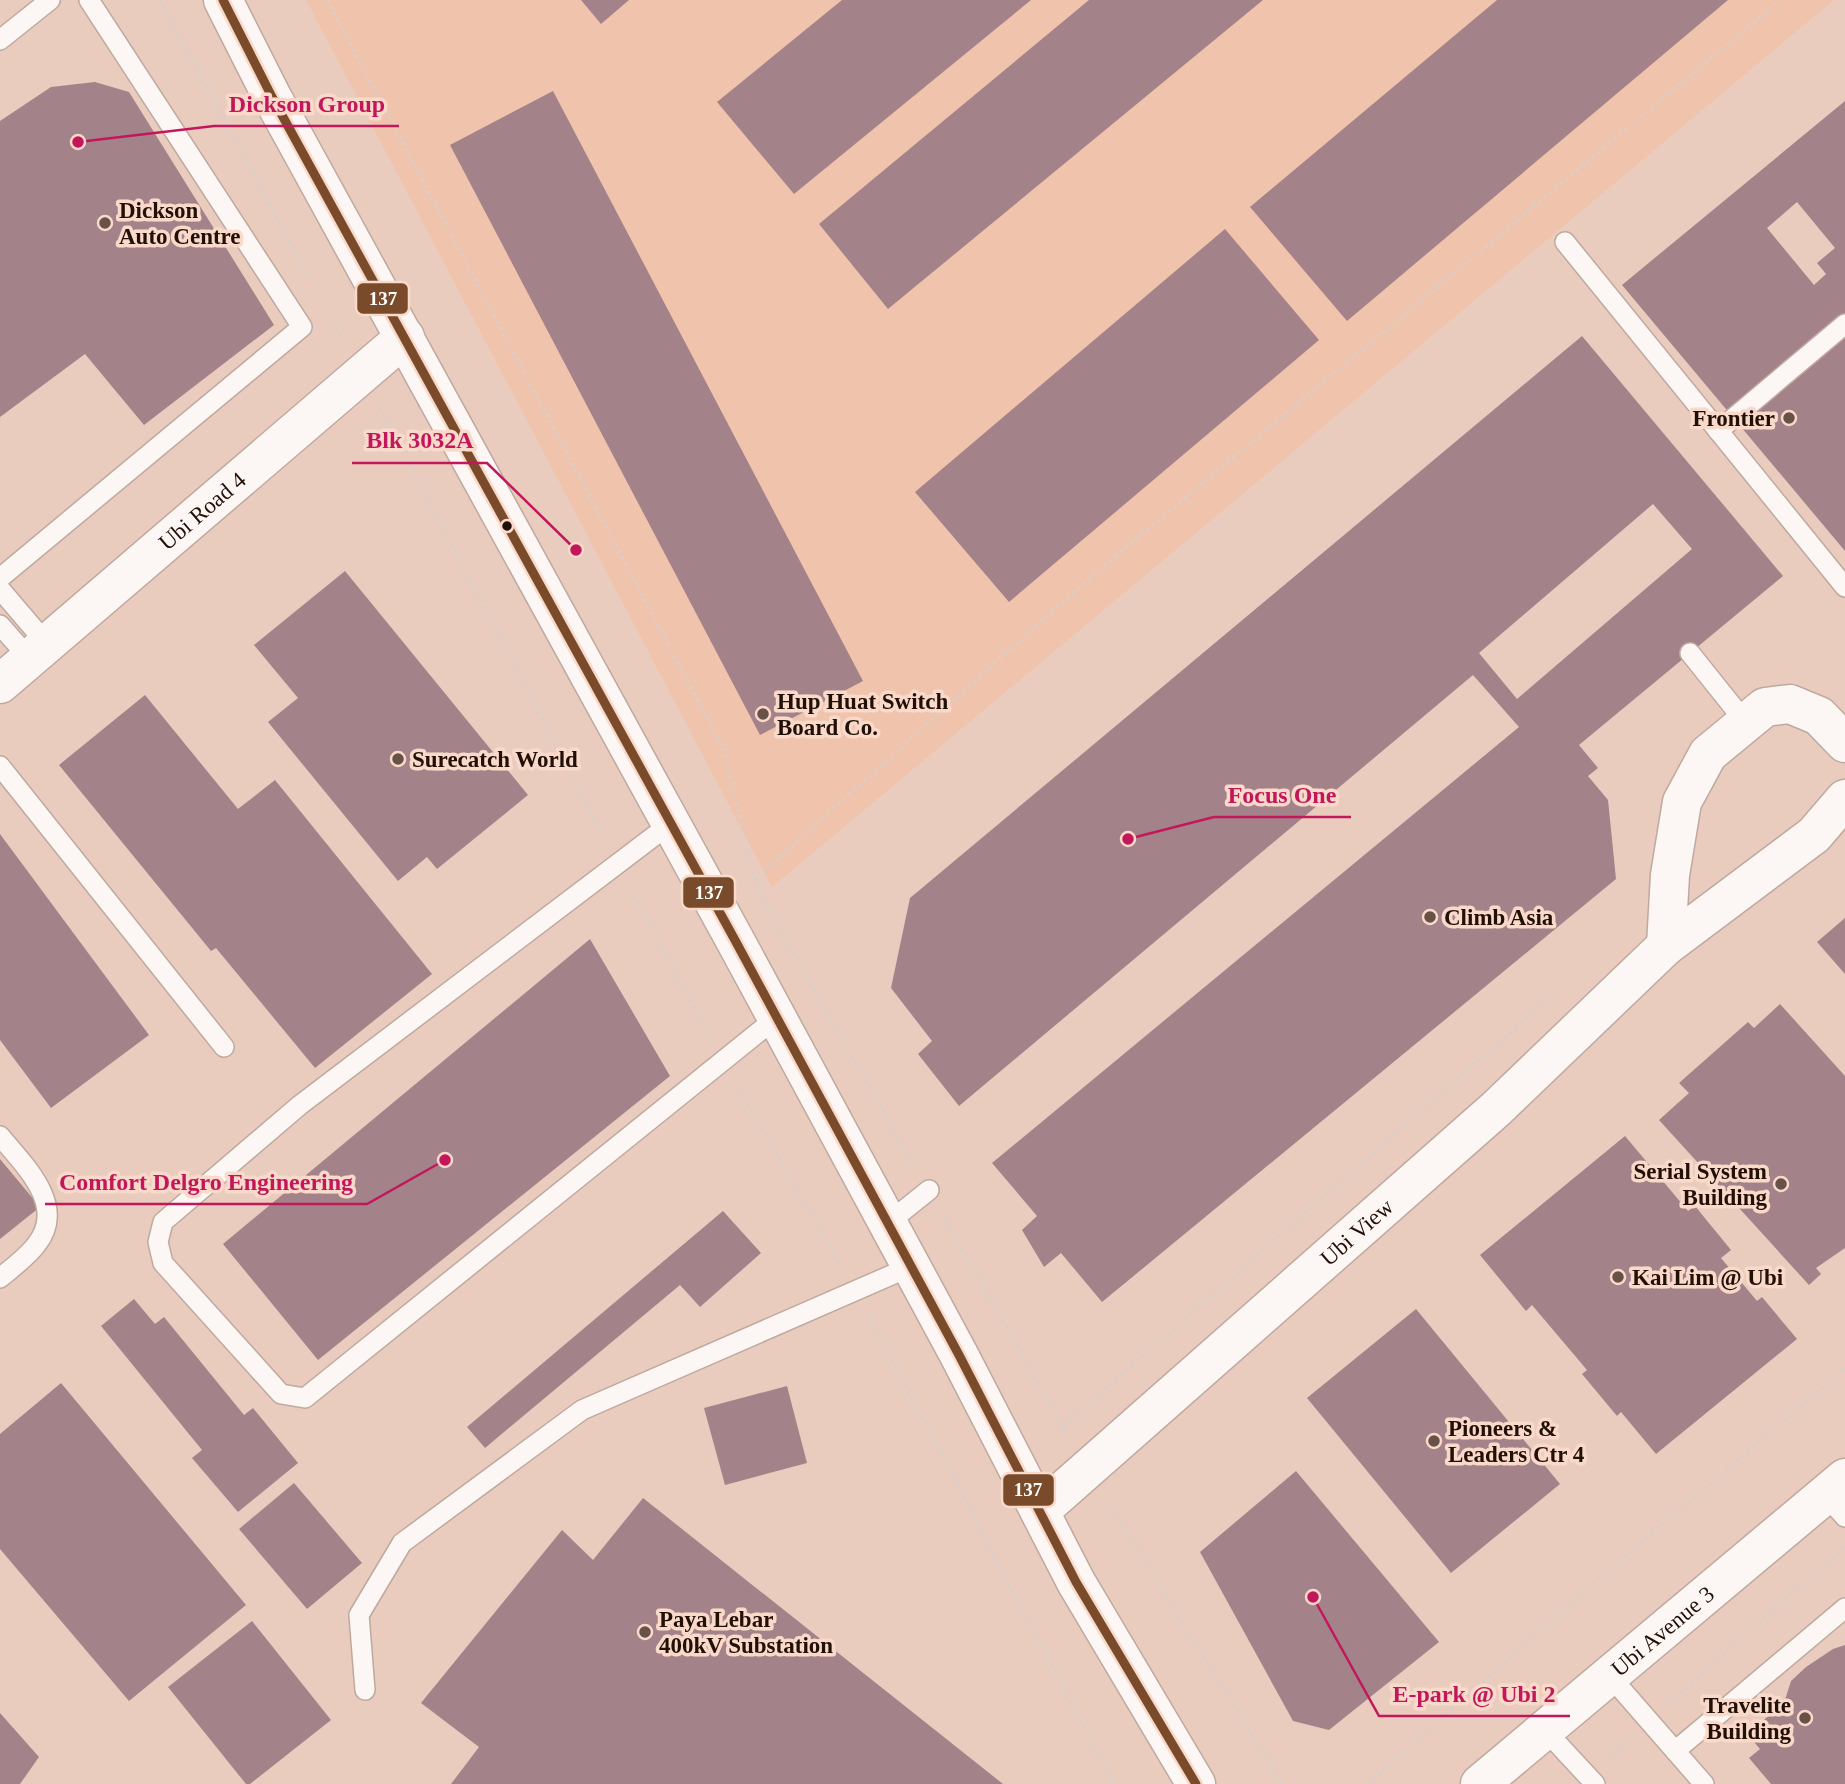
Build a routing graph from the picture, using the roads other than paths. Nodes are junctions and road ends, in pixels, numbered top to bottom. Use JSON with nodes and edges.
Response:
{"nodes":[{"id":1,"x":50,"y":0,"type":"edge"},
{"id":2,"x":89,"y":0,"type":"edge"},
{"id":3,"x":223,"y":0,"type":"edge"},
{"id":4,"x":0,"y":40,"type":"edge"},
{"id":5,"x":1565,"y":242,"type":"dead end"},
{"id":6,"x":1845,"y":324,"type":"edge"},
{"id":7,"x":405,"y":337,"type":"junction"},
{"id":8,"x":1718,"y":431,"type":"junction"},
{"id":9,"x":0,"y":579,"type":"edge"},
{"id":10,"x":1845,"y":587,"type":"edge"},
{"id":11,"x":0,"y":589,"type":"edge"},
{"id":12,"x":0,"y":625,"type":"edge"},
{"id":13,"x":37,"y":651,"type":"junction"},
{"id":14,"x":1690,"y":653,"type":"dead end"},
{"id":15,"x":0,"y":684,"type":"edge"},
{"id":16,"x":1746,"y":723,"type":"junction"},
{"id":17,"x":1845,"y":743,"type":"edge"},
{"id":18,"x":0,"y":766,"type":"edge"},
{"id":19,"x":1845,"y":799,"type":"edge"},
{"id":20,"x":670,"y":824,"type":"junction"},
{"id":21,"x":1666,"y":946,"type":"junction"},
{"id":22,"x":776,"y":1018,"type":"junction"},
{"id":23,"x":224,"y":1047,"type":"dead end"},
{"id":24,"x":0,"y":1136,"type":"edge"},
{"id":25,"x":929,"y":1190,"type":"road end"},
{"id":26,"x":888,"y":1223,"type":"junction"},
{"id":27,"x":912,"y":1266,"type":"junction"},
{"id":28,"x":0,"y":1278,"type":"edge"},
{"id":29,"x":1838,"y":1497,"type":"edge"},
{"id":30,"x":1040,"y":1511,"type":"junction"},
{"id":31,"x":1845,"y":1608,"type":"edge"},
{"id":32,"x":1609,"y":1675,"type":"junction"},
{"id":33,"x":365,"y":1690,"type":"dead end"},
{"id":34,"x":1545,"y":1730,"type":"junction"},
{"id":35,"x":1675,"y":1751,"type":"junction"},
{"id":36,"x":1591,"y":1780,"type":"edge"},
{"id":37,"x":1196,"y":1784,"type":"edge"},
{"id":38,"x":1480,"y":1784,"type":"edge"},
{"id":39,"x":1704,"y":1784,"type":"edge"}],
"edges":[{"from":1,"to":4,"type":"lane"},
{"from":2,"to":9,"type":"lane"},
{"from":3,"to":7,"type":"street"},
{"from":5,"to":8,"type":"lane"},
{"from":6,"to":8,"type":"lane"},
{"from":7,"to":13,"type":"street","name":"Ubi Road 4"},
{"from":7,"to":20,"type":"street"},
{"from":8,"to":10,"type":"lane"},
{"from":11,"to":13,"type":"lane"},
{"from":12,"to":13,"type":"lane"},
{"from":13,"to":15,"type":"street","name":"Ubi Road 4"},
{"from":14,"to":16,"type":"lane"},
{"from":16,"to":17,"type":"street"},
{"from":16,"to":21,"type":"street"},
{"from":18,"to":23,"type":"lane"},
{"from":19,"to":21,"type":"street","name":"Ubi View"},
{"from":20,"to":22,"type":"street"},
{"from":20,"to":22,"type":"lane"},
{"from":21,"to":30,"type":"street","name":"Ubi View"},
{"from":22,"to":26,"type":"street"},
{"from":24,"to":28,"type":"lane"},
{"from":25,"to":26,"type":"lane"},
{"from":26,"to":27,"type":"street"},
{"from":27,"to":30,"type":"street"},
{"from":27,"to":33,"type":"lane"},
{"from":29,"to":32,"type":"street","name":"Ubi Avenue 3"},
{"from":30,"to":37,"type":"street"},
{"from":31,"to":35,"type":"lane"},
{"from":32,"to":34,"type":"street","name":"Ubi Avenue 3"},
{"from":32,"to":35,"type":"lane"},
{"from":34,"to":36,"type":"lane"},
{"from":34,"to":38,"type":"street","name":"Ubi Avenue 3"},
{"from":35,"to":39,"type":"lane"}]}
